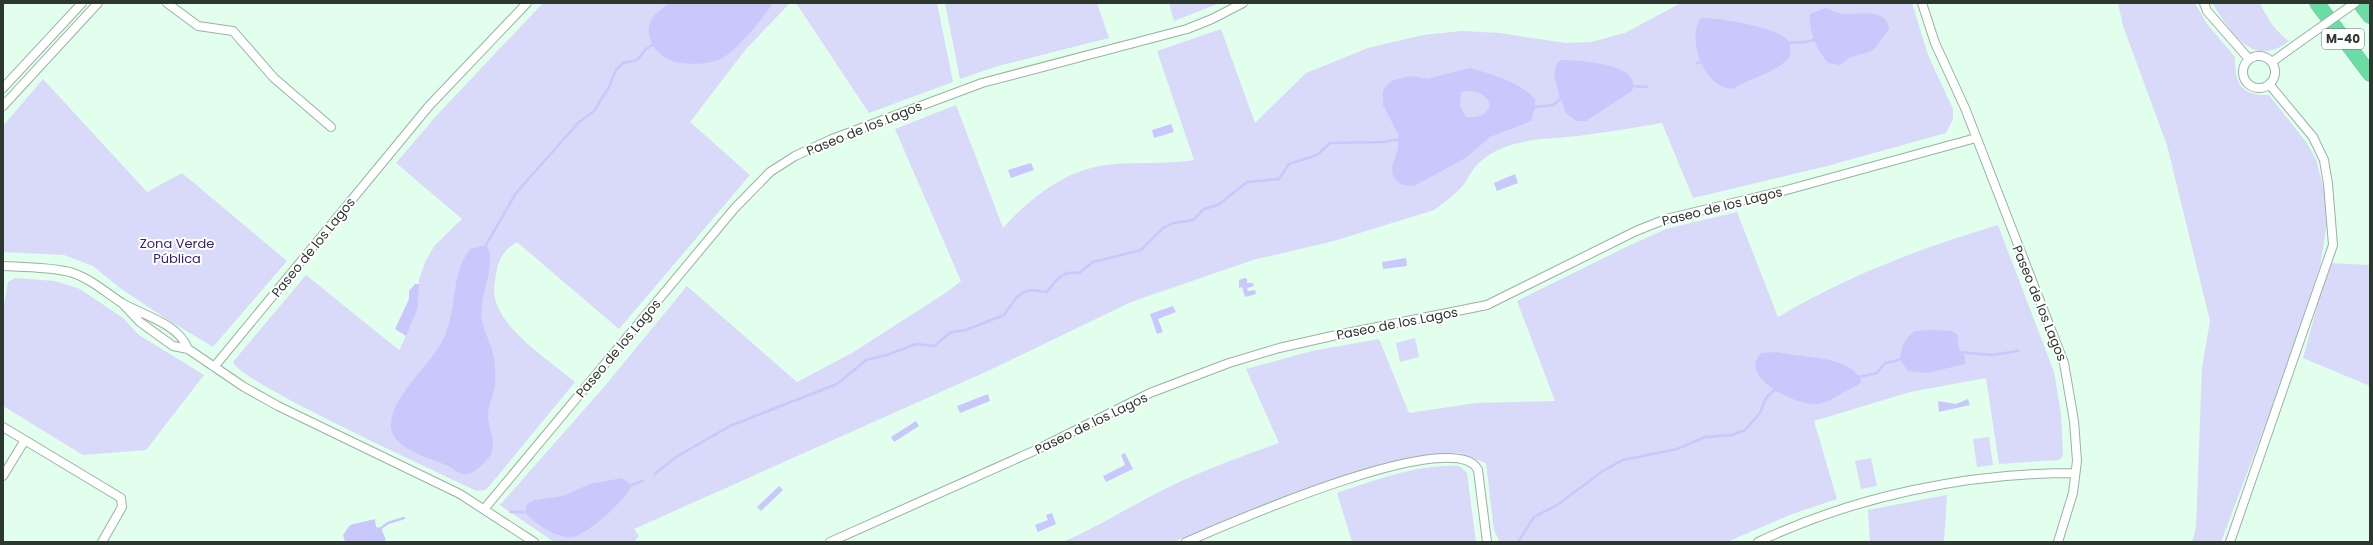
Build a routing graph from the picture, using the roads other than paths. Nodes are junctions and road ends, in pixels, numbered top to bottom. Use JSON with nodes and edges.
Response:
{"nodes":[{"id":1,"x":82,"y":3,"type":"edge"},
{"id":2,"x":98,"y":3,"type":"edge"},
{"id":3,"x":168,"y":3,"type":"edge"},
{"id":4,"x":527,"y":3,"type":"edge"},
{"id":5,"x":1243,"y":3,"type":"edge"},
{"id":6,"x":1922,"y":3,"type":"edge"},
{"id":7,"x":2204,"y":3,"type":"edge"},
{"id":8,"x":2317,"y":3,"type":"edge"},
{"id":9,"x":2355,"y":3,"type":"edge"},
{"id":10,"x":2360,"y":3,"type":"edge"},
{"id":11,"x":2370,"y":16,"type":"edge"},
{"id":12,"x":2249,"y":59,"type":"junction"},
{"id":13,"x":2272,"y":62,"type":"junction"},
{"id":14,"x":2370,"y":74,"type":"edge"},
{"id":15,"x":2269,"y":84,"type":"junction"},
{"id":16,"x":3,"y":88,"type":"edge"},
{"id":17,"x":3,"y":106,"type":"edge"},
{"id":18,"x":331,"y":127,"type":"dead end"},
{"id":19,"x":1976,"y":138,"type":"junction"},
{"id":20,"x":3,"y":266,"type":"edge"},
{"id":21,"x":123,"y":304,"type":"junction"},
{"id":22,"x":188,"y":349,"type":"junction"},
{"id":23,"x":214,"y":367,"type":"junction"},
{"id":24,"x":3,"y":426,"type":"edge"},
{"id":25,"x":25,"y":440,"type":"junction"},
{"id":26,"x":2074,"y":473,"type":"junction"},
{"id":27,"x":3,"y":476,"type":"edge"},
{"id":28,"x":485,"y":508,"type":"junction"},
{"id":29,"x":102,"y":542,"type":"edge"},
{"id":30,"x":534,"y":542,"type":"edge"},
{"id":31,"x":830,"y":542,"type":"edge"},
{"id":32,"x":1186,"y":542,"type":"edge"},
{"id":33,"x":1487,"y":542,"type":"edge"},
{"id":34,"x":1758,"y":542,"type":"edge"},
{"id":35,"x":2058,"y":542,"type":"edge"},
{"id":36,"x":2230,"y":542,"type":"edge"}],
"edges":[{"from":1,"to":16,"type":"street"},
{"from":2,"to":17,"type":"street"},
{"from":3,"to":18,"type":"street"},
{"from":4,"to":23,"type":"street","name":"Paseo de los Lagos"},
{"from":5,"to":28,"type":"street","name":"Paseo de los Lagos"},
{"from":6,"to":19,"type":"street","name":"Paseo de los Lagos"},
{"from":7,"to":12,"type":"street"},
{"from":8,"to":14,"type":"highway","number":"M-40"},
{"from":9,"to":13,"type":"street","bridge":true},
{"from":10,"to":11,"type":"highway","number":"M-40"},
{"from":12,"to":13,"type":"street"},
{"from":12,"to":15,"type":"street"},
{"from":13,"to":15,"type":"street"},
{"from":15,"to":36,"type":"street"},
{"from":19,"to":26,"type":"street","name":"Paseo de los Lagos"},
{"from":19,"to":31,"type":"street","name":"Paseo de los Lagos"},
{"from":20,"to":21,"type":"street"},
{"from":21,"to":22,"type":"street"},
{"from":21,"to":22,"type":"street"},
{"from":22,"to":23,"type":"street"},
{"from":23,"to":28,"type":"street"},
{"from":24,"to":25,"type":"street"},
{"from":25,"to":27,"type":"street"},
{"from":25,"to":29,"type":"street"},
{"from":26,"to":34,"type":"street"},
{"from":26,"to":35,"type":"street","name":"Paseo de los Lagos"},
{"from":28,"to":30,"type":"street"},
{"from":32,"to":33,"type":"street"}]}
